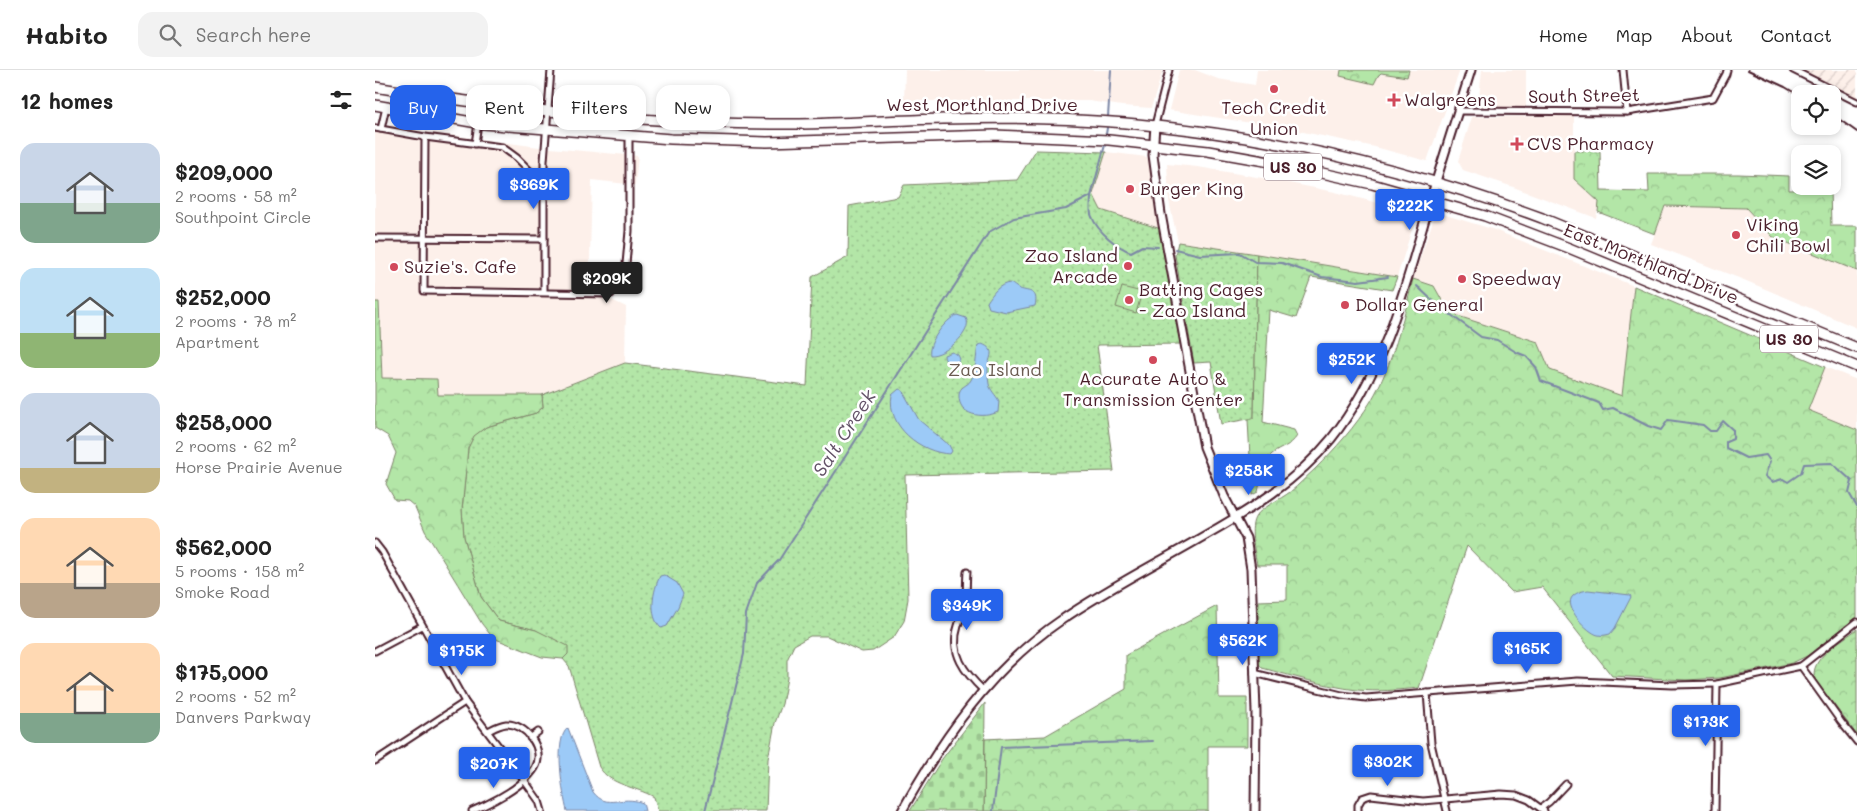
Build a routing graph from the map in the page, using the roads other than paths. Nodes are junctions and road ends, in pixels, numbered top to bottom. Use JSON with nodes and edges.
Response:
{"nodes":[{"id":1,"x":551,"y":70,"type":"edge"},
{"id":2,"x":1169,"y":70,"type":"edge"},
{"id":3,"x":1471,"y":70,"type":"edge"},
{"id":4,"x":1623,"y":70,"type":"edge"},
{"id":5,"x":1793,"y":70,"type":"edge"},
{"id":6,"x":1726,"y":72,"type":"edge"},
{"id":7,"x":375,"y":87,"type":"edge"},
{"id":8,"x":1857,"y":102,"type":"edge"},
{"id":9,"x":375,"y":105,"type":"edge"},
{"id":10,"x":386,"y":107,"type":"junction"},
{"id":11,"x":1458,"y":111,"type":"junction"},
{"id":12,"x":548,"y":112,"type":"junction"},
{"id":13,"x":1627,"y":112,"type":"junction"},
{"id":14,"x":466,"y":121,"type":"edge"},
{"id":15,"x":1155,"y":125,"type":"junction"},
{"id":16,"x":378,"y":128,"type":"edge"},
{"id":17,"x":543,"y":129,"type":"edge"},
{"id":18,"x":547,"y":129,"type":"junction"},
{"id":19,"x":476,"y":130,"type":"edge"},
{"id":20,"x":629,"y":136,"type":"junction"},
{"id":21,"x":425,"y":137,"type":"junction"},
{"id":22,"x":475,"y":144,"type":"junction"},
{"id":23,"x":1153,"y":144,"type":"junction"},
{"id":24,"x":544,"y":182,"type":"junction"},
{"id":25,"x":1435,"y":183,"type":"junction"},
{"id":26,"x":1431,"y":201,"type":"junction"},
{"id":27,"x":375,"y":238,"type":"edge"},
{"id":28,"x":425,"y":238,"type":"junction"},
{"id":29,"x":544,"y":239,"type":"junction"},
{"id":30,"x":544,"y":292,"type":"junction"},
{"id":31,"x":1857,"y":348,"type":"edge"},
{"id":32,"x":1857,"y":366,"type":"edge"},
{"id":33,"x":1236,"y":518,"type":"junction"},
{"id":34,"x":375,"y":543,"type":"edge"},
{"id":35,"x":967,"y":572,"type":"dead end"},
{"id":36,"x":1857,"y":622,"type":"edge"},
{"id":37,"x":422,"y":626,"type":"junction"},
{"id":38,"x":375,"y":651,"type":"edge"},
{"id":39,"x":1801,"y":666,"type":"junction"},
{"id":40,"x":1254,"y":673,"type":"junction"},
{"id":41,"x":1717,"y":684,"type":"junction"},
{"id":42,"x":984,"y":690,"type":"junction"},
{"id":43,"x":1427,"y":693,"type":"junction"},
{"id":44,"x":465,"y":702,"type":"junction"},
{"id":45,"x":488,"y":731,"type":"junction"},
{"id":46,"x":538,"y":732,"type":"dead end"},
{"id":47,"x":531,"y":738,"type":"junction"},
{"id":48,"x":1857,"y":742,"type":"edge"},
{"id":49,"x":375,"y":761,"type":"edge"},
{"id":50,"x":524,"y":780,"type":"junction"},
{"id":51,"x":1566,"y":784,"type":"dead end"},
{"id":52,"x":1444,"y":800,"type":"junction"},
{"id":53,"x":1542,"y":809,"type":"edge"},
{"id":54,"x":473,"y":811,"type":"edge"},
{"id":55,"x":542,"y":811,"type":"edge"},
{"id":56,"x":902,"y":811,"type":"edge"},
{"id":57,"x":1255,"y":811,"type":"edge"},
{"id":58,"x":1357,"y":811,"type":"edge"},
{"id":59,"x":1447,"y":811,"type":"edge"},
{"id":60,"x":1715,"y":811,"type":"edge"}],
"edges":[{"from":1,"to":12,"type":"street"},
{"from":2,"to":15,"type":"street"},
{"from":3,"to":11,"type":"main road"},
{"from":4,"to":13,"type":"street"},
{"from":5,"to":8,"type":"street"},
{"from":6,"to":13,"type":"street","name":"South Street"},
{"from":7,"to":12,"type":"highway","name":"West Morthland Drive","number":"US 30"},
{"from":9,"to":10,"type":"highway","name":"West Morthland Drive","number":"US 30"},
{"from":10,"to":14,"type":"highway","name":"West Morthland Drive","number":"US 30"},
{"from":10,"to":16,"type":"street"},
{"from":11,"to":13,"type":"street","name":"South Street"},
{"from":11,"to":25,"type":"main road"},
{"from":12,"to":15,"type":"highway","name":"West Morthland Drive","number":"US 30"},
{"from":12,"to":18,"type":"street"},
{"from":15,"to":23,"type":"main road"},
{"from":15,"to":25,"type":"highway","name":"West Morthland Drive","number":"US 30"},
{"from":16,"to":21,"type":"street"},
{"from":17,"to":18,"type":"highway","name":"West Morthland Drive","number":"US 30"},
{"from":18,"to":20,"type":"highway","name":"West Morthland Drive","number":"US 30"},
{"from":18,"to":24,"type":"street"},
{"from":19,"to":22,"type":"street"},
{"from":20,"to":23,"type":"highway","name":"West Morthland Drive","number":"US 30"},
{"from":20,"to":30,"type":"street"},
{"from":21,"to":22,"type":"street"},
{"from":21,"to":28,"type":"street"},
{"from":22,"to":24,"type":"street"},
{"from":23,"to":26,"type":"highway","name":"West Morthland Drive","number":"US 30"},
{"from":23,"to":33,"type":"main road"},
{"from":24,"to":29,"type":"street"},
{"from":25,"to":26,"type":"main road"},
{"from":25,"to":31,"type":"highway","name":"East Morthland Drive","number":"US 30"},
{"from":26,"to":32,"type":"highway","name":"East Morthland Drive","number":"US 30"},
{"from":26,"to":33,"type":"main road"},
{"from":27,"to":28,"type":"street"},
{"from":28,"to":29,"type":"street"},
{"from":28,"to":30,"type":"street"},
{"from":29,"to":30,"type":"street"},
{"from":33,"to":40,"type":"main road"},
{"from":33,"to":42,"type":"main road"},
{"from":34,"to":37,"type":"street"},
{"from":35,"to":42,"type":"street"},
{"from":36,"to":39,"type":"street"},
{"from":37,"to":38,"type":"street"},
{"from":37,"to":44,"type":"street"},
{"from":39,"to":41,"type":"street"},
{"from":39,"to":48,"type":"street"},
{"from":40,"to":43,"type":"street"},
{"from":40,"to":57,"type":"main road"},
{"from":41,"to":43,"type":"street"},
{"from":41,"to":60,"type":"street"},
{"from":42,"to":56,"type":"main road"},
{"from":43,"to":52,"type":"street"},
{"from":44,"to":45,"type":"street"},
{"from":44,"to":49,"type":"street"},
{"from":45,"to":47,"type":"street"},
{"from":45,"to":50,"type":"street"},
{"from":46,"to":47,"type":"street"},
{"from":47,"to":50,"type":"street"},
{"from":50,"to":54,"type":"street"},
{"from":50,"to":55,"type":"street"},
{"from":51,"to":53,"type":"street"},
{"from":52,"to":53,"type":"street"},
{"from":52,"to":58,"type":"street"},
{"from":52,"to":59,"type":"street"}]}
